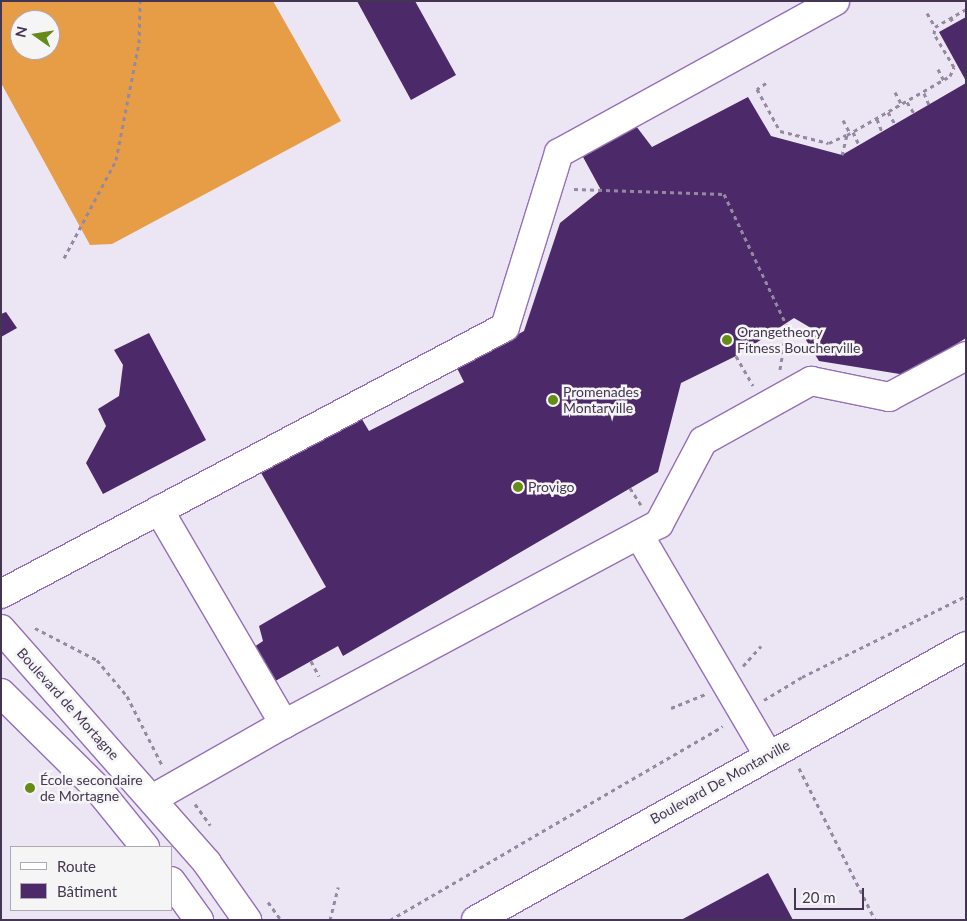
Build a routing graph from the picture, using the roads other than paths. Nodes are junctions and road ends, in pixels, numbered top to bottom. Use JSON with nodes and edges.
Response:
{"nodes":[{"id":1,"x":834,"y":1,"type":"edge"},
{"id":2,"x":966,"y":356,"type":"edge"},
{"id":3,"x":159,"y":510,"type":"junction"},
{"id":4,"x":639,"y":535,"type":"junction"},
{"id":5,"x":1,"y":594,"type":"edge"},
{"id":6,"x":1,"y":630,"type":"edge"},
{"id":7,"x":966,"y":646,"type":"edge"},
{"id":8,"x":1,"y":693,"type":"edge"},
{"id":9,"x":284,"y":724,"type":"junction"},
{"id":10,"x":778,"y":749,"type":"junction"},
{"id":11,"x":152,"y":799,"type":"junction"},
{"id":12,"x":143,"y":846,"type":"edge"},
{"id":13,"x":172,"y":882,"type":"edge"},
{"id":14,"x":199,"y":920,"type":"edge"},
{"id":15,"x":247,"y":920,"type":"edge"},
{"id":16,"x":476,"y":920,"type":"edge"}],
"edges":[{"from":1,"to":3,"type":"street"},
{"from":2,"to":4,"type":"street"},
{"from":3,"to":5,"type":"street"},
{"from":3,"to":9,"type":"street"},
{"from":4,"to":9,"type":"street"},
{"from":4,"to":10,"type":"street"},
{"from":6,"to":11,"type":"street","name":"Boulevard de Mortagne"},
{"from":7,"to":10,"type":"street","name":"Boulevard De Montarville"},
{"from":8,"to":12,"type":"street"},
{"from":9,"to":11,"type":"street"},
{"from":10,"to":16,"type":"street","name":"Boulevard De Montarville"},
{"from":11,"to":15,"type":"street","name":"Boulevard de Mortagne"},
{"from":13,"to":14,"type":"street"}]}
